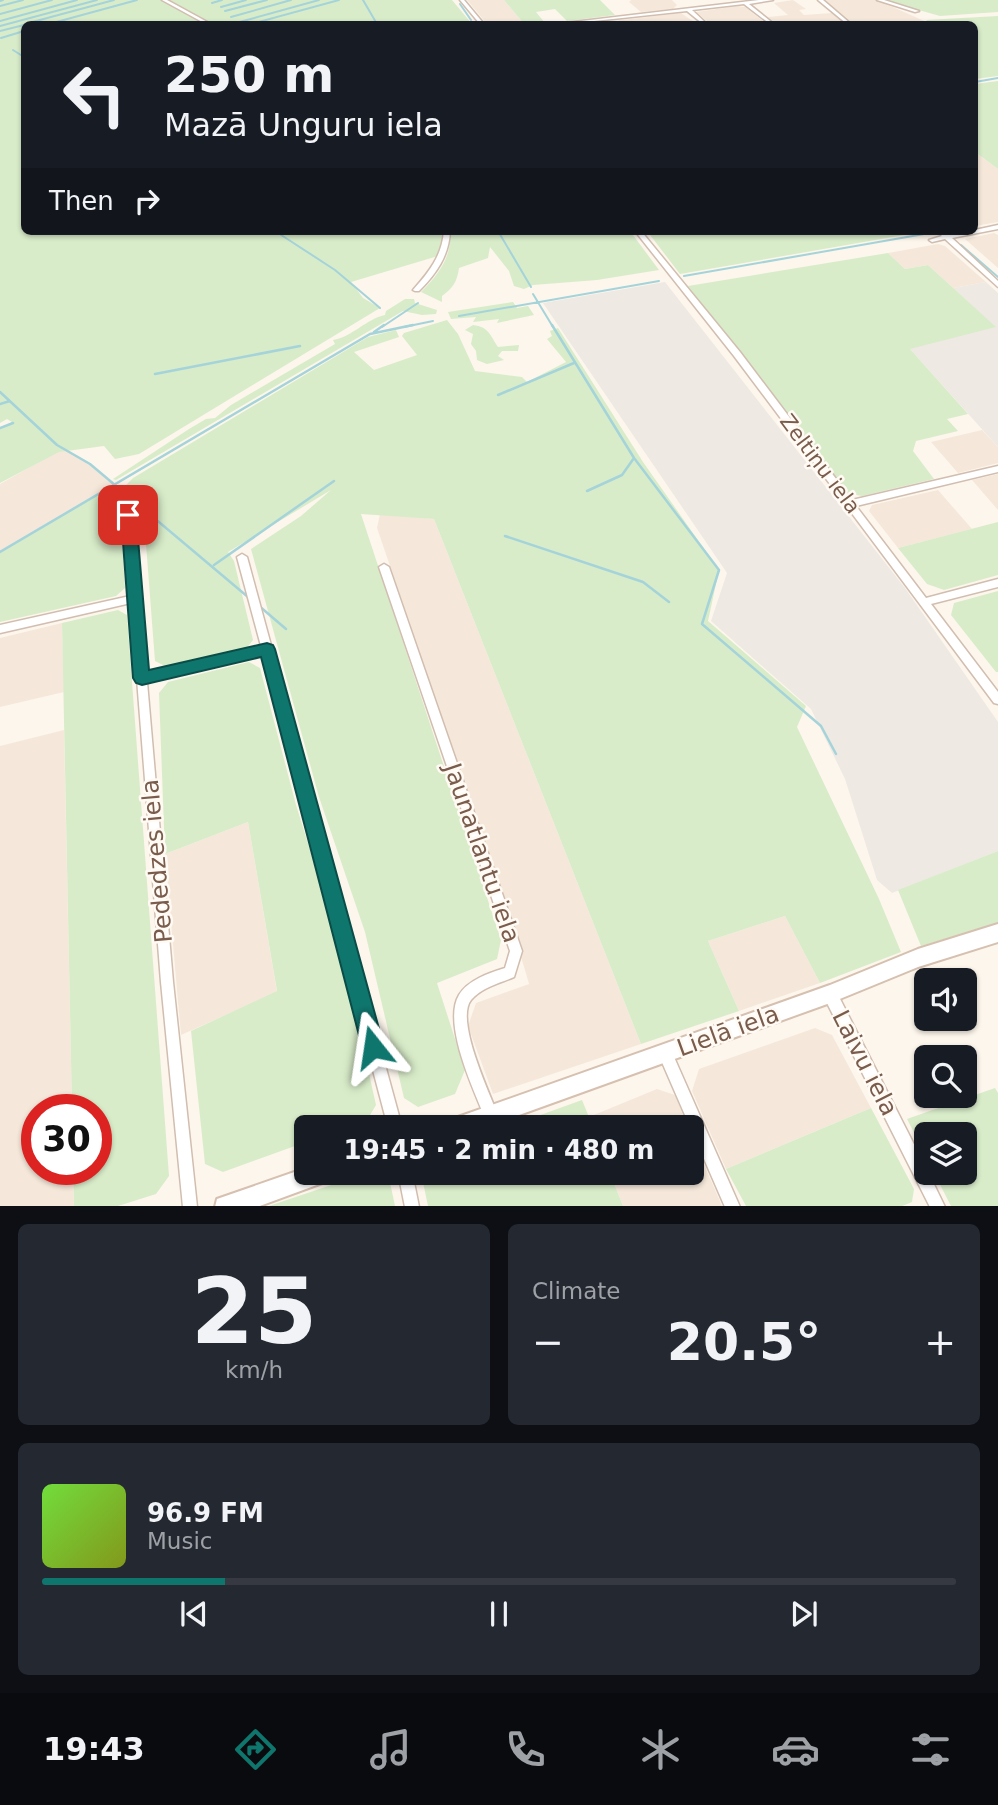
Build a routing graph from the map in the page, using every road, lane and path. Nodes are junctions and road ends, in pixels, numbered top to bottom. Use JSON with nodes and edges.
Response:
{"nodes":[{"id":1,"x":164,"y":0,"type":"edge"},
{"id":2,"x":463,"y":0,"type":"edge"},
{"id":3,"x":675,"y":0,"type":"edge"},
{"id":4,"x":771,"y":0,"type":"edge"},
{"id":5,"x":820,"y":0,"type":"edge"},
{"id":6,"x":879,"y":0,"type":"edge"},
{"id":7,"x":744,"y":3,"type":"junction"},
{"id":8,"x":686,"y":9,"type":"junction"},
{"id":9,"x":917,"y":11,"type":"dead end"},
{"id":10,"x":203,"y":21,"type":"edge"},
{"id":11,"x":480,"y":21,"type":"edge"},
{"id":12,"x":600,"y":21,"type":"edge"},
{"id":13,"x":701,"y":21,"type":"edge"},
{"id":14,"x":768,"y":21,"type":"edge"},
{"id":15,"x":845,"y":21,"type":"edge"},
{"id":16,"x":998,"y":228,"type":"edge"},
{"id":17,"x":978,"y":230,"type":"edge"},
{"id":18,"x":447,"y":235,"type":"edge"},
{"id":19,"x":641,"y":235,"type":"edge"},
{"id":20,"x":941,"y":235,"type":"edge"},
{"id":21,"x":944,"y":235,"type":"edge"},
{"id":22,"x":932,"y":240,"type":"dead end"},
{"id":23,"x":998,"y":285,"type":"edge"},
{"id":24,"x":417,"y":290,"type":"dead end"},
{"id":25,"x":998,"y":469,"type":"edge"},
{"id":26,"x":850,"y":503,"type":"junction"},
{"id":27,"x":128,"y":515,"type":"dead end"},
{"id":28,"x":242,"y":557,"type":"dead end"},
{"id":29,"x":384,"y":567,"type":"dead end"},
{"id":30,"x":998,"y":583,"type":"edge"},
{"id":31,"x":134,"y":599,"type":"junction"},
{"id":32,"x":925,"y":602,"type":"junction"},
{"id":33,"x":0,"y":629,"type":"edge"},
{"id":34,"x":267,"y":649,"type":"junction"},
{"id":35,"x":142,"y":678,"type":"junction"},
{"id":36,"x":998,"y":700,"type":"edge"},
{"id":37,"x":998,"y":933,"type":"edge"},
{"id":38,"x":830,"y":994,"type":"junction"},
{"id":39,"x":665,"y":1053,"type":"junction"},
{"id":40,"x":392,"y":1115,"type":"edge"},
{"id":41,"x":491,"y":1115,"type":"joint"},
{"id":42,"x":294,"y":1183,"type":"edge"},
{"id":43,"x":408,"y":1185,"type":"edge"},
{"id":44,"x":190,"y":1206,"type":"edge"},
{"id":45,"x":225,"y":1206,"type":"edge"},
{"id":46,"x":412,"y":1206,"type":"edge"},
{"id":47,"x":733,"y":1206,"type":"edge"},
{"id":48,"x":938,"y":1206,"type":"edge"}],
"edges":[{"from":1,"to":10,"type":"street"},
{"from":2,"to":11,"type":"street"},
{"from":3,"to":8,"type":"street"},
{"from":4,"to":7,"type":"street"},
{"from":5,"to":15,"type":"street"},
{"from":6,"to":9,"type":"street"},
{"from":7,"to":8,"type":"street"},
{"from":7,"to":14,"type":"street"},
{"from":8,"to":12,"type":"street"},
{"from":8,"to":13,"type":"street"},
{"from":16,"to":17,"type":"street"},
{"from":18,"to":24,"type":"street"},
{"from":19,"to":26,"type":"street","name":"Zeltiņu iela"},
{"from":20,"to":22,"type":"street"},
{"from":21,"to":23,"type":"street"},
{"from":25,"to":26,"type":"street"},
{"from":26,"to":32,"type":"street","name":"Zeltiņu iela"},
{"from":27,"to":31,"type":"street","name":"Pededzes iela"},
{"from":28,"to":34,"type":"street"},
{"from":29,"to":41,"type":"street","name":"Jaunatlantu iela"},
{"from":30,"to":32,"type":"street"},
{"from":31,"to":33,"type":"street"},
{"from":31,"to":35,"type":"street","name":"Pededzes iela"},
{"from":32,"to":36,"type":"street","name":"Zeltiņu iela"},
{"from":34,"to":35,"type":"street"},
{"from":34,"to":40,"type":"street"},
{"from":35,"to":44,"type":"street","name":"Pededzes iela"},
{"from":37,"to":38,"type":"street","name":"Lielā iela"},
{"from":38,"to":39,"type":"street","name":"Lielā iela"},
{"from":38,"to":48,"type":"street","name":"Laivu iela"},
{"from":39,"to":41,"type":"street","name":"Lielā iela"},
{"from":39,"to":47,"type":"street"},
{"from":42,"to":45,"type":"street"},
{"from":43,"to":46,"type":"street"}]}
